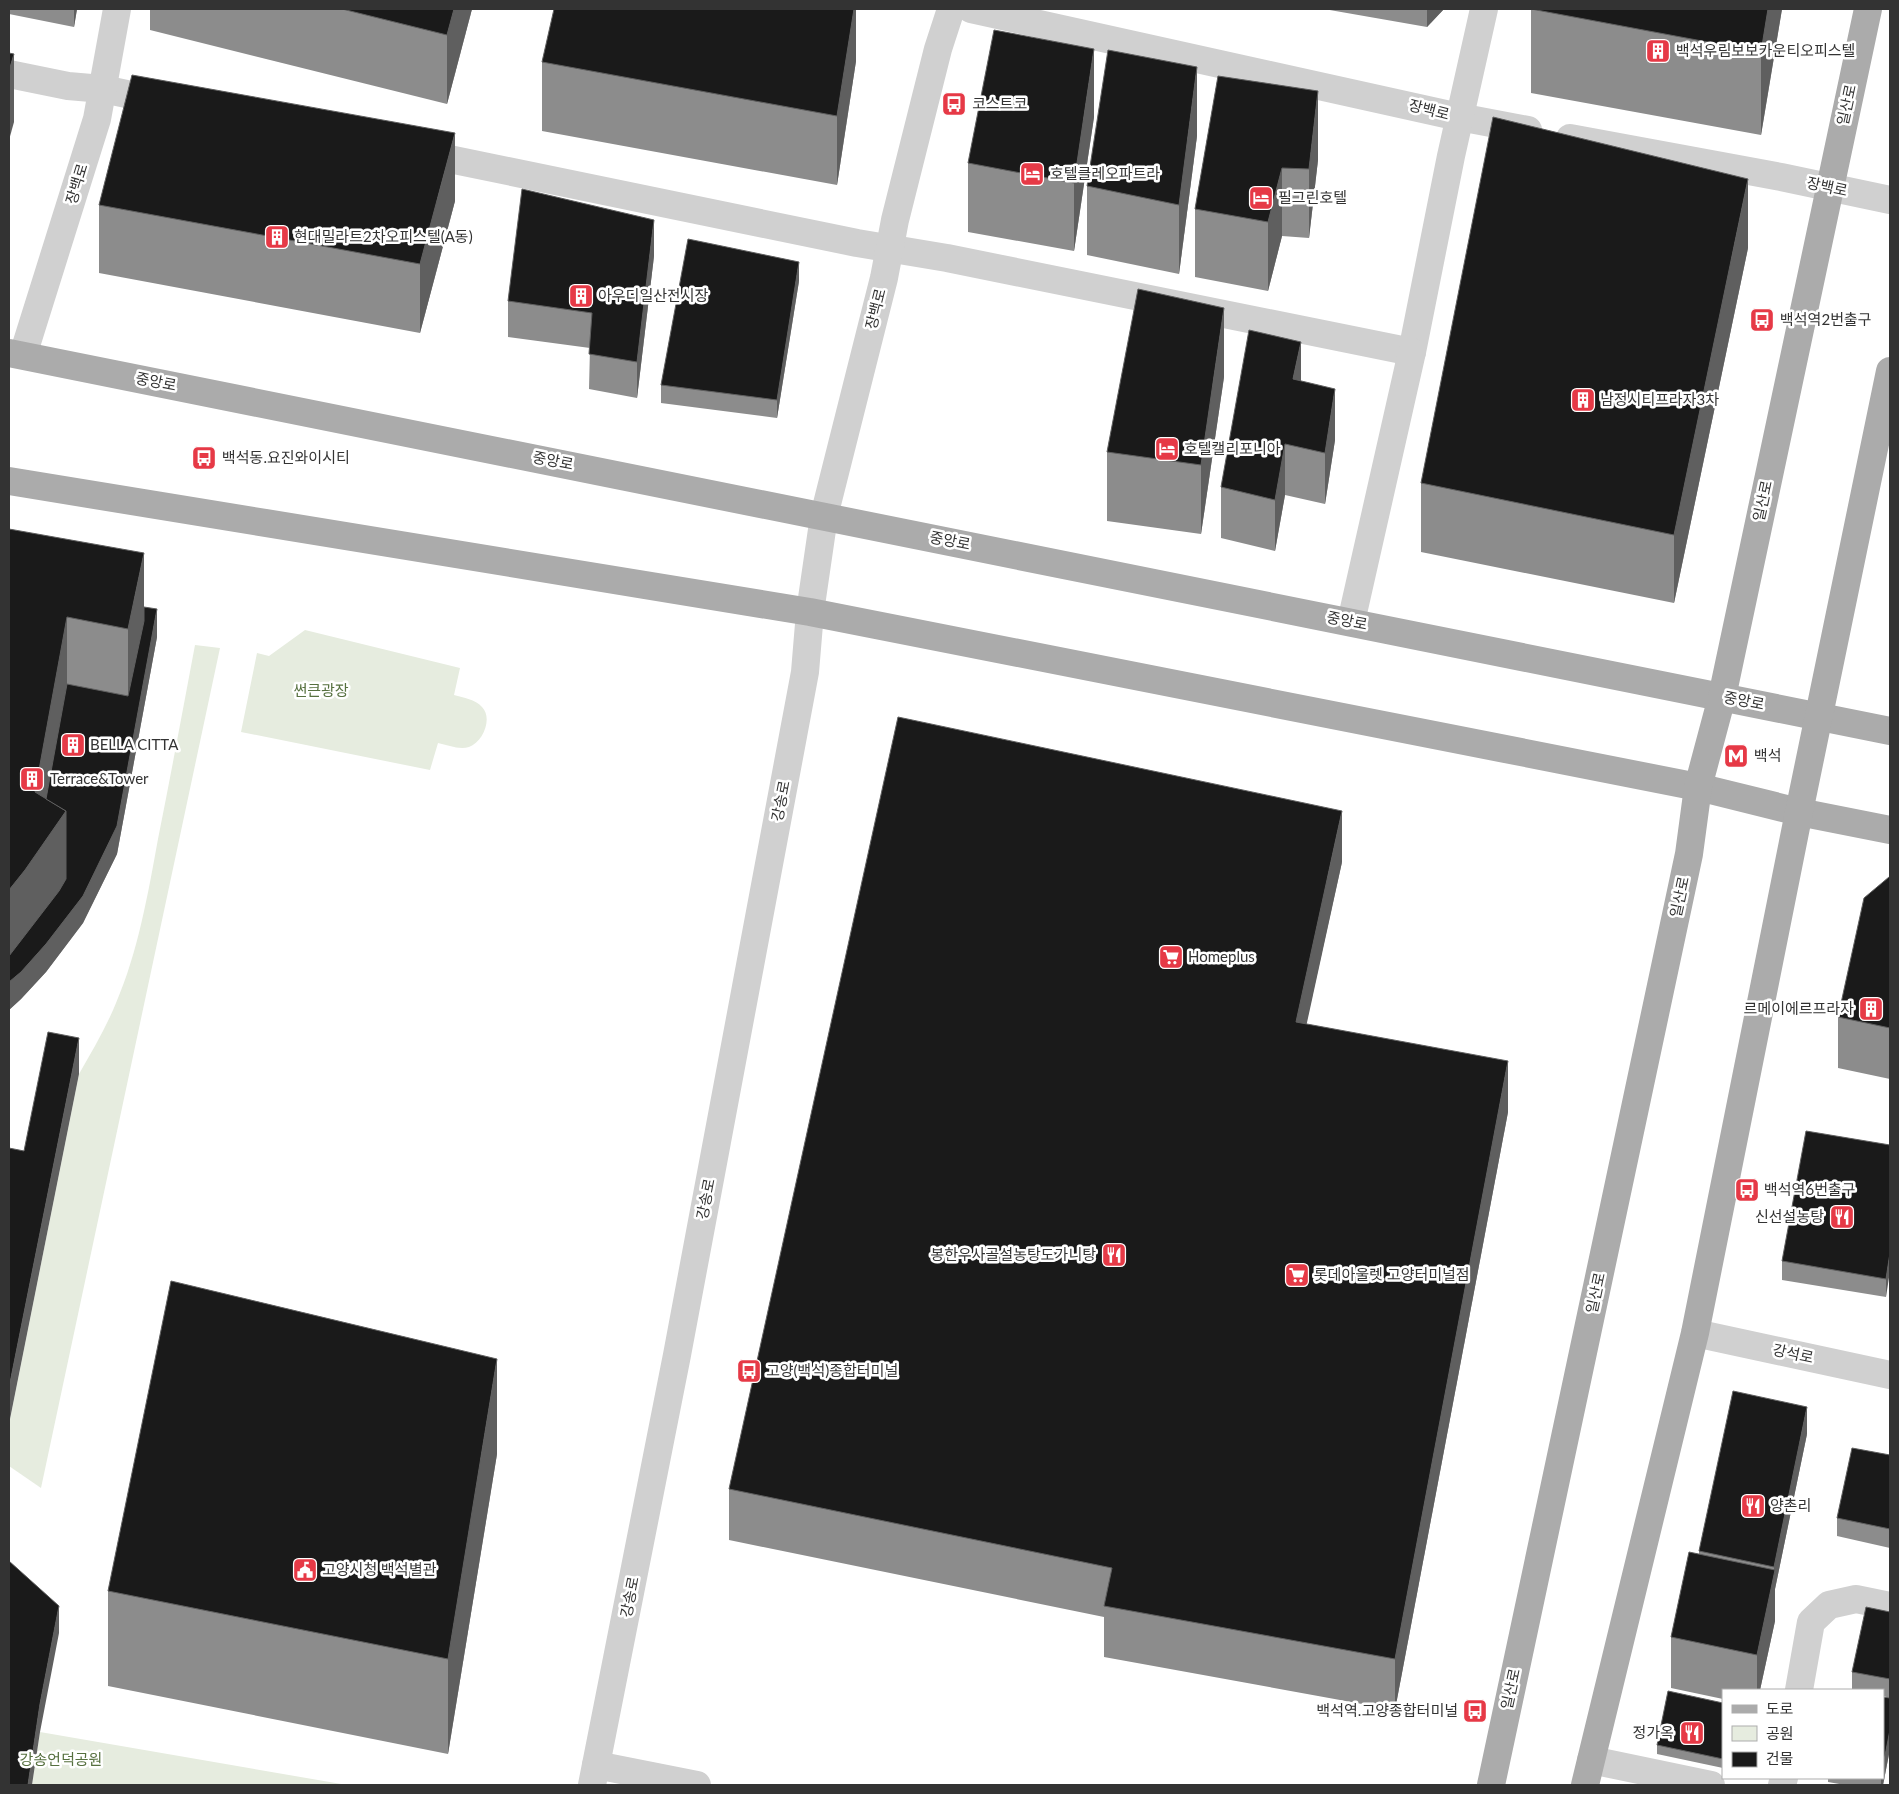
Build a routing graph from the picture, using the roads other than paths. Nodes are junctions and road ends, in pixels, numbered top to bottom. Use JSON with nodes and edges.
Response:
{"nodes":[{"id":1,"x":117,"y":9,"type":"edge"},
{"id":2,"x":951,"y":9,"type":"edge"},
{"id":3,"x":971,"y":9,"type":"edge"},
{"id":4,"x":1484,"y":9,"type":"edge"},
{"id":5,"x":1868,"y":9,"type":"edge"},
{"id":6,"x":9,"y":74,"type":"edge"},
{"id":7,"x":103,"y":89,"type":"junction"},
{"id":8,"x":189,"y":107,"type":"edge"},
{"id":9,"x":1459,"y":118,"type":"junction"},
{"id":10,"x":393,"y":148,"type":"edge"},
{"id":11,"x":1829,"y":188,"type":"junction"},
{"id":12,"x":1890,"y":200,"type":"edge"},
{"id":13,"x":889,"y":249,"type":"junction"},
{"id":14,"x":1412,"y":352,"type":"junction"},
{"id":15,"x":16,"y":354,"type":"edge"},
{"id":16,"x":1890,"y":371,"type":"edge"},
{"id":17,"x":9,"y":481,"type":"edge"},
{"id":18,"x":824,"y":516,"type":"junction"},
{"id":19,"x":810,"y":612,"type":"junction"},
{"id":20,"x":1351,"y":622,"type":"junction"},
{"id":21,"x":1722,"y":697,"type":"junction"},
{"id":22,"x":1819,"y":715,"type":"junction"},
{"id":23,"x":1890,"y":731,"type":"edge"},
{"id":24,"x":1698,"y":787,"type":"junction"},
{"id":25,"x":1799,"y":812,"type":"junction"},
{"id":26,"x":1890,"y":830,"type":"edge"},
{"id":27,"x":1695,"y":1333,"type":"junction"},
{"id":28,"x":1890,"y":1375,"type":"edge"},
{"id":29,"x":1890,"y":1606,"type":"edge"},
{"id":30,"x":1799,"y":1689,"type":"edge"},
{"id":31,"x":1588,"y":1772,"type":"edge"},
{"id":32,"x":594,"y":1775,"type":"edge"},
{"id":33,"x":697,"y":1785,"type":"edge"},
{"id":34,"x":1492,"y":1785,"type":"edge"},
{"id":35,"x":1711,"y":1785,"type":"edge"}],
"edges":[{"from":1,"to":7,"type":"street","name":"장백로"},
{"from":2,"to":13,"type":"street","name":"장백로"},
{"from":3,"to":9,"type":"street","name":"장백로"},
{"from":4,"to":9,"type":"street"},
{"from":5,"to":11,"type":"main road","name":"일산로"},
{"from":6,"to":7,"type":"street"},
{"from":7,"to":8,"type":"street"},
{"from":7,"to":15,"type":"street","name":"장백로"},
{"from":9,"to":11,"type":"street","name":"장백로"},
{"from":9,"to":14,"type":"street"},
{"from":10,"to":13,"type":"street"},
{"from":11,"to":12,"type":"street","name":"장백로"},
{"from":11,"to":21,"type":"main road","name":"일산로"},
{"from":13,"to":14,"type":"street"},
{"from":13,"to":18,"type":"street","name":"장백로"},
{"from":14,"to":20,"type":"street"},
{"from":15,"to":18,"type":"main road","name":"중앙로"},
{"from":16,"to":22,"type":"main road"},
{"from":17,"to":19,"type":"main road"},
{"from":18,"to":19,"type":"street","name":"장백로"},
{"from":18,"to":20,"type":"main road","name":"중앙로"},
{"from":19,"to":24,"type":"main road"},
{"from":19,"to":32,"type":"street","name":"강송로"},
{"from":20,"to":21,"type":"main road","name":"중앙로"},
{"from":21,"to":22,"type":"main road","name":"중앙로"},
{"from":21,"to":24,"type":"main road","name":"일산로"},
{"from":22,"to":23,"type":"main road","name":"중앙로"},
{"from":22,"to":25,"type":"main road"},
{"from":24,"to":25,"type":"main road"},
{"from":24,"to":34,"type":"main road","name":"일산로"},
{"from":25,"to":26,"type":"main road"},
{"from":25,"to":27,"type":"main road"},
{"from":27,"to":28,"type":"street","name":"강석로"},
{"from":27,"to":31,"type":"main road"},
{"from":29,"to":30,"type":"street"},
{"from":31,"to":35,"type":"street"},
{"from":32,"to":33,"type":"street"}]}
